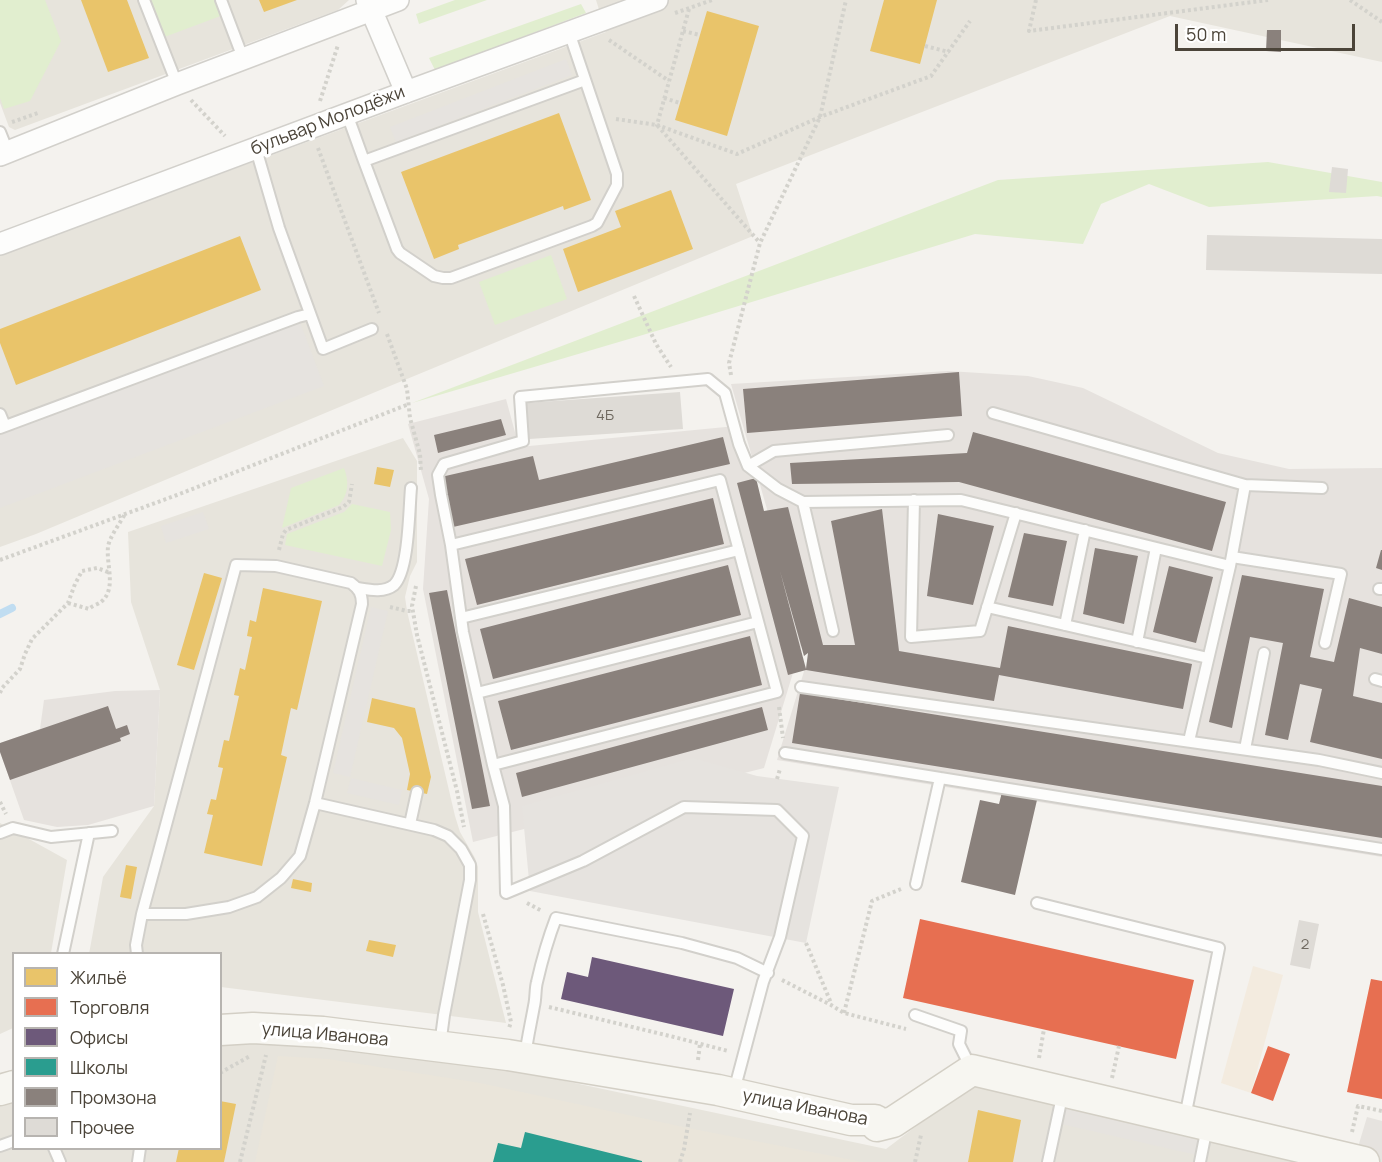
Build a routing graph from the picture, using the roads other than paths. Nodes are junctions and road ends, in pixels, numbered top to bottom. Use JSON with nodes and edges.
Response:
{"nodes":[{"id":1,"x":144,"y":0,"type":"edge"},
{"id":2,"x":221,"y":0,"type":"edge"},
{"id":3,"x":398,"y":0,"type":"edge"},
{"id":4,"x":657,"y":0,"type":"edge"},
{"id":5,"x":369,"y":5,"type":"edge"},
{"id":6,"x":569,"y":32,"type":"junction"},
{"id":7,"x":243,"y":58,"type":"junction"},
{"id":8,"x":585,"y":80,"type":"junction"},
{"id":9,"x":177,"y":84,"type":"junction"},
{"id":10,"x":406,"y":92,"type":"junction"},
{"id":11,"x":347,"y":114,"type":"junction"},
{"id":12,"x":0,"y":132,"type":"edge"},
{"id":13,"x":256,"y":149,"type":"junction"},
{"id":14,"x":4,"y":153,"type":"edge"},
{"id":15,"x":364,"y":160,"type":"junction"},
{"id":16,"x":610,"y":198,"type":"junction"},
{"id":17,"x":615,"y":211,"type":"dead end"},
{"id":18,"x":574,"y":233,"type":"junction"},
{"id":19,"x":578,"y":243,"type":"dead end"},
{"id":20,"x":0,"y":244,"type":"edge"},
{"id":21,"x":310,"y":314,"type":"junction"},
{"id":22,"x":372,"y":329,"type":"dead end"},
{"id":23,"x":993,"y":413,"type":"dead end"},
{"id":24,"x":0,"y":414,"type":"edge"},
{"id":25,"x":2,"y":427,"type":"edge"},
{"id":26,"x":948,"y":435,"type":"dead end"},
{"id":27,"x":748,"y":466,"type":"junction"},
{"id":28,"x":1245,"y":484,"type":"junction"},
{"id":29,"x":411,"y":488,"type":"dead end"},
{"id":30,"x":1322,"y":488,"type":"dead end"},
{"id":31,"x":914,"y":500,"type":"junction"},
{"id":32,"x":803,"y":502,"type":"junction"},
{"id":33,"x":1016,"y":513,"type":"junction"},
{"id":34,"x":1085,"y":530,"type":"junction"},
{"id":35,"x":451,"y":545,"type":"junction"},
{"id":36,"x":1156,"y":548,"type":"junction"},
{"id":37,"x":739,"y":550,"type":"junction"},
{"id":38,"x":1231,"y":562,"type":"junction"},
{"id":39,"x":358,"y":588,"type":"junction"},
{"id":40,"x":987,"y":607,"type":"junction"},
{"id":41,"x":461,"y":618,"type":"junction"},
{"id":42,"x":758,"y":621,"type":"junction"},
{"id":43,"x":1065,"y":625,"type":"junction"},
{"id":44,"x":833,"y":631,"type":"dead end"},
{"id":45,"x":1137,"y":642,"type":"junction"},
{"id":46,"x":1325,"y":643,"type":"dead end"},
{"id":47,"x":1264,"y":653,"type":"dead end"},
{"id":48,"x":1208,"y":658,"type":"junction"},
{"id":49,"x":801,"y":687,"type":"dead end"},
{"id":50,"x":477,"y":693,"type":"junction"},
{"id":51,"x":1190,"y":741,"type":"junction"},
{"id":52,"x":1245,"y":749,"type":"junction"},
{"id":53,"x":785,"y":753,"type":"road end"},
{"id":54,"x":493,"y":765,"type":"junction"},
{"id":55,"x":1382,"y":773,"type":"edge"},
{"id":56,"x":940,"y":778,"type":"junction"},
{"id":57,"x":417,"y":792,"type":"dead end"},
{"id":58,"x":315,"y":803,"type":"junction"},
{"id":59,"x":410,"y":824,"type":"junction"},
{"id":60,"x":112,"y":831,"type":"dead end"},
{"id":61,"x":0,"y":833,"type":"edge"},
{"id":62,"x":89,"y":833,"type":"junction"},
{"id":63,"x":1382,"y":849,"type":"edge"},
{"id":64,"x":916,"y":884,"type":"road end"},
{"id":65,"x":1037,"y":903,"type":"dead end"},
{"id":66,"x":142,"y":914,"type":"junction"},
{"id":67,"x":63,"y":952,"type":"edge"},
{"id":68,"x":137,"y":952,"type":"edge"},
{"id":69,"x":768,"y":973,"type":"junction"},
{"id":70,"x":915,"y":1015,"type":"dead end"},
{"id":71,"x":222,"y":1030,"type":"edge"},
{"id":72,"x":440,"y":1047,"type":"junction"},
{"id":73,"x":525,"y":1058,"type":"junction"},
{"id":74,"x":972,"y":1070,"type":"junction"},
{"id":75,"x":1063,"y":1092,"type":"junction"},
{"id":76,"x":733,"y":1094,"type":"junction"},
{"id":77,"x":1196,"y":1123,"type":"junction"},
{"id":78,"x":1048,"y":1162,"type":"edge"},
{"id":79,"x":1200,"y":1162,"type":"edge"},
{"id":80,"x":1364,"y":1162,"type":"edge"}],
"edges":[{"from":1,"to":9,"type":"lane"},
{"from":2,"to":7,"type":"lane"},
{"from":3,"to":5,"type":"street"},
{"from":4,"to":6,"type":"street","name":"бульвар Молодёжи"},
{"from":5,"to":7,"type":"street"},
{"from":5,"to":10,"type":"street"},
{"from":6,"to":8,"type":"lane"},
{"from":6,"to":10,"type":"street","name":"бульвар Молодёжи"},
{"from":7,"to":9,"type":"street"},
{"from":8,"to":15,"type":"lane"},
{"from":8,"to":16,"type":"lane"},
{"from":9,"to":14,"type":"street"},
{"from":10,"to":11,"type":"street","name":"бульвар Молодёжи"},
{"from":11,"to":13,"type":"street","name":"бульвар Молодёжи"},
{"from":11,"to":15,"type":"lane"},
{"from":12,"to":14,"type":"lane"},
{"from":13,"to":20,"type":"street","name":"бульвар Молодёжи"},
{"from":13,"to":21,"type":"lane"},
{"from":15,"to":18,"type":"lane"},
{"from":16,"to":17,"type":"lane"},
{"from":16,"to":18,"type":"lane"},
{"from":18,"to":19,"type":"lane"},
{"from":21,"to":22,"type":"lane"},
{"from":21,"to":25,"type":"lane"},
{"from":23,"to":28,"type":"lane"},
{"from":24,"to":25,"type":"lane"},
{"from":26,"to":27,"type":"lane"},
{"from":27,"to":32,"type":"lane"},
{"from":27,"to":35,"type":"lane"},
{"from":28,"to":30,"type":"lane"},
{"from":28,"to":38,"type":"lane"},
{"from":29,"to":39,"type":"lane"},
{"from":31,"to":32,"type":"lane"},
{"from":31,"to":33,"type":"lane"},
{"from":31,"to":40,"type":"lane"},
{"from":32,"to":44,"type":"lane"},
{"from":33,"to":34,"type":"lane"},
{"from":33,"to":40,"type":"lane"},
{"from":34,"to":36,"type":"lane"},
{"from":34,"to":43,"type":"lane"},
{"from":35,"to":37,"type":"lane"},
{"from":35,"to":41,"type":"lane"},
{"from":36,"to":38,"type":"lane"},
{"from":36,"to":45,"type":"lane"},
{"from":37,"to":41,"type":"lane"},
{"from":37,"to":42,"type":"lane"},
{"from":38,"to":46,"type":"lane"},
{"from":38,"to":48,"type":"lane"},
{"from":39,"to":58,"type":"lane"},
{"from":39,"to":66,"type":"lane"},
{"from":40,"to":43,"type":"lane"},
{"from":41,"to":50,"type":"lane"},
{"from":42,"to":50,"type":"lane"},
{"from":42,"to":54,"type":"lane"},
{"from":43,"to":45,"type":"lane"},
{"from":45,"to":48,"type":"lane"},
{"from":47,"to":52,"type":"lane"},
{"from":48,"to":51,"type":"lane"},
{"from":49,"to":51,"type":"lane"},
{"from":50,"to":54,"type":"lane"},
{"from":51,"to":52,"type":"lane"},
{"from":52,"to":55,"type":"lane"},
{"from":53,"to":56,"type":"lane"},
{"from":54,"to":69,"type":"lane"},
{"from":56,"to":63,"type":"lane"},
{"from":56,"to":64,"type":"lane"},
{"from":57,"to":59,"type":"lane"},
{"from":58,"to":59,"type":"lane"},
{"from":58,"to":66,"type":"lane"},
{"from":59,"to":72,"type":"lane"},
{"from":60,"to":62,"type":"lane"},
{"from":61,"to":62,"type":"lane"},
{"from":62,"to":67,"type":"lane"},
{"from":65,"to":77,"type":"lane"},
{"from":66,"to":68,"type":"lane"},
{"from":69,"to":73,"type":"lane"},
{"from":69,"to":76,"type":"lane"},
{"from":70,"to":74,"type":"lane"},
{"from":71,"to":72,"type":"street","name":"улица Иванова"},
{"from":72,"to":73,"type":"street","name":"улица Иванова"},
{"from":73,"to":76,"type":"street","name":"улица Иванова"},
{"from":74,"to":75,"type":"street"},
{"from":74,"to":76,"type":"street","name":"улица Иванова"},
{"from":75,"to":77,"type":"street"},
{"from":75,"to":78,"type":"lane"},
{"from":77,"to":79,"type":"lane"},
{"from":77,"to":80,"type":"street"}]}
